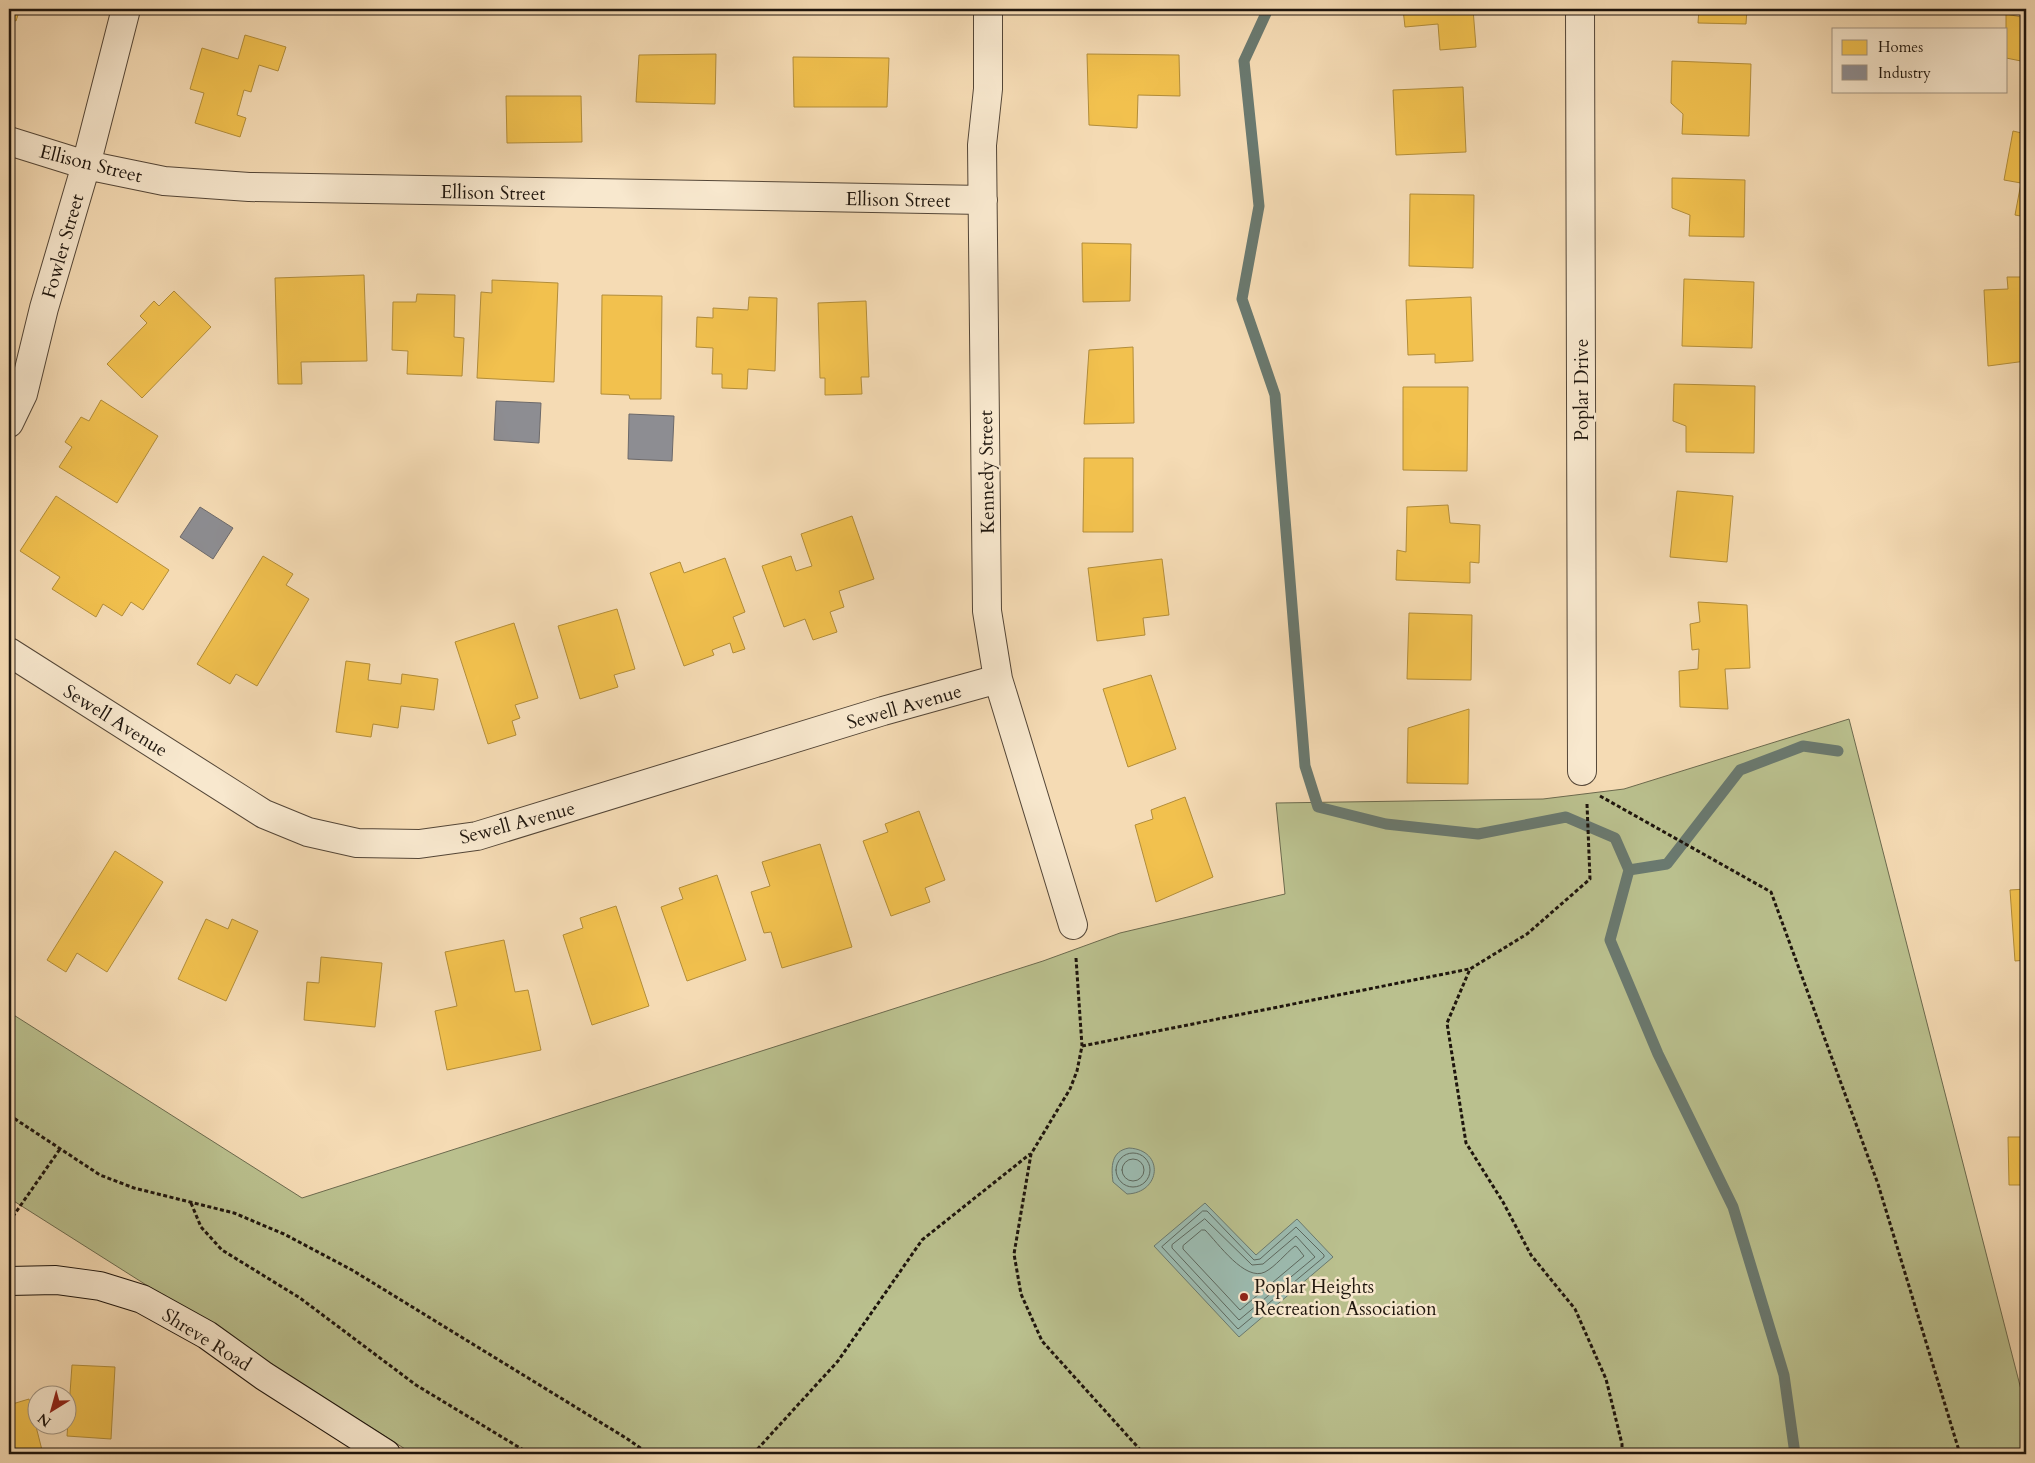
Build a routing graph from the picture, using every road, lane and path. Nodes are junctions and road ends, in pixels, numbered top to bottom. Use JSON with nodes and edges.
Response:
{"nodes":[{"id":1,"x":126,"y":9,"type":"edge"},
{"id":2,"x":988,"y":9,"type":"edge"},
{"id":3,"x":1580,"y":9,"type":"edge"},
{"id":4,"x":9,"y":141,"type":"edge"},
{"id":5,"x":86,"y":165,"type":"junction"},
{"id":6,"x":983,"y":200,"type":"junction"},
{"id":7,"x":9,"y":423,"type":"edge"},
{"id":8,"x":9,"y":652,"type":"edge"},
{"id":9,"x":998,"y":679,"type":"junction"},
{"id":10,"x":1588,"y":782,"type":"joint"},
{"id":11,"x":1587,"y":804,"type":"dead end"},
{"id":12,"x":1073,"y":924,"type":"joint"},
{"id":13,"x":1470,"y":969,"type":"junction"},
{"id":14,"x":1082,"y":1046,"type":"junction"},
{"id":15,"x":9,"y":1115,"type":"edge"},
{"id":16,"x":60,"y":1149,"type":"junction"},
{"id":17,"x":1031,"y":1154,"type":"junction"},
{"id":18,"x":191,"y":1203,"type":"junction"},
{"id":19,"x":9,"y":1222,"type":"edge"},
{"id":20,"x":9,"y":1281,"type":"edge"},
{"id":21,"x":386,"y":1454,"type":"edge"},
{"id":22,"x":530,"y":1454,"type":"edge"},
{"id":23,"x":649,"y":1454,"type":"edge"},
{"id":24,"x":753,"y":1454,"type":"edge"},
{"id":25,"x":1144,"y":1454,"type":"edge"},
{"id":26,"x":1622,"y":1454,"type":"edge"},
{"id":27,"x":1960,"y":1454,"type":"edge"}],
"edges":[{"from":1,"to":5,"type":"street","name":"Fowler Street"},
{"from":2,"to":6,"type":"street","name":"Kennedy Street"},
{"from":3,"to":10,"type":"street","name":"Poplar Drive"},
{"from":4,"to":5,"type":"street","name":"Ellison Street"},
{"from":5,"to":6,"type":"street","name":"Ellison Street"},
{"from":5,"to":7,"type":"street","name":"Fowler Street"},
{"from":6,"to":9,"type":"street","name":"Kennedy Street"},
{"from":8,"to":9,"type":"street","name":"Sewell Avenue"},
{"from":9,"to":12,"type":"street","name":"Kennedy Street"},
{"from":10,"to":27,"type":"path"},
{"from":11,"to":13,"type":"path"},
{"from":12,"to":14,"type":"path"},
{"from":13,"to":14,"type":"path"},
{"from":13,"to":26,"type":"path"},
{"from":14,"to":17,"type":"path"},
{"from":15,"to":16,"type":"path"},
{"from":16,"to":18,"type":"path"},
{"from":16,"to":19,"type":"path"},
{"from":17,"to":24,"type":"path"},
{"from":17,"to":25,"type":"path"},
{"from":18,"to":22,"type":"path"},
{"from":18,"to":23,"type":"path"},
{"from":20,"to":21,"type":"street","name":"Shreve Road"}]}
